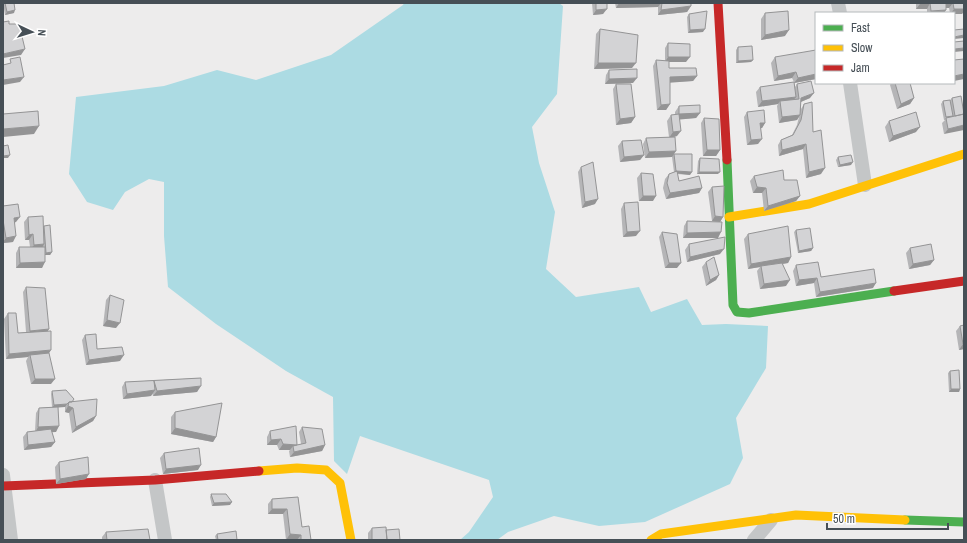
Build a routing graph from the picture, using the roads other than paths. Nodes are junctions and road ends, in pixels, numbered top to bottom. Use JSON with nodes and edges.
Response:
{"nodes":[{"id":1,"x":718,"y":3,"type":"edge"},
{"id":2,"x":850,"y":84,"type":"edge"},
{"id":3,"x":964,"y":154,"type":"edge"},
{"id":4,"x":865,"y":185,"type":"junction"},
{"id":5,"x":730,"y":216,"type":"junction"},
{"id":6,"x":964,"y":281,"type":"edge"},
{"id":7,"x":155,"y":480,"type":"junction"},
{"id":8,"x":4,"y":483,"type":"edge"},
{"id":9,"x":771,"y":520,"type":"junction"},
{"id":10,"x":964,"y":522,"type":"edge"},
{"id":11,"x":11,"y":540,"type":"edge"},
{"id":12,"x":165,"y":540,"type":"edge"},
{"id":13,"x":351,"y":540,"type":"edge"},
{"id":14,"x":652,"y":540,"type":"edge"},
{"id":15,"x":754,"y":540,"type":"edge"}],
"edges":[{"from":1,"to":5,"type":"street"},
{"from":2,"to":4,"type":"street"},
{"from":3,"to":4,"type":"street"},
{"from":4,"to":5,"type":"street"},
{"from":5,"to":6,"type":"street"},
{"from":7,"to":8,"type":"street"},
{"from":7,"to":12,"type":"street"},
{"from":7,"to":13,"type":"street"},
{"from":8,"to":11,"type":"street"},
{"from":9,"to":10,"type":"street"},
{"from":9,"to":14,"type":"street"},
{"from":9,"to":15,"type":"street"}]}
